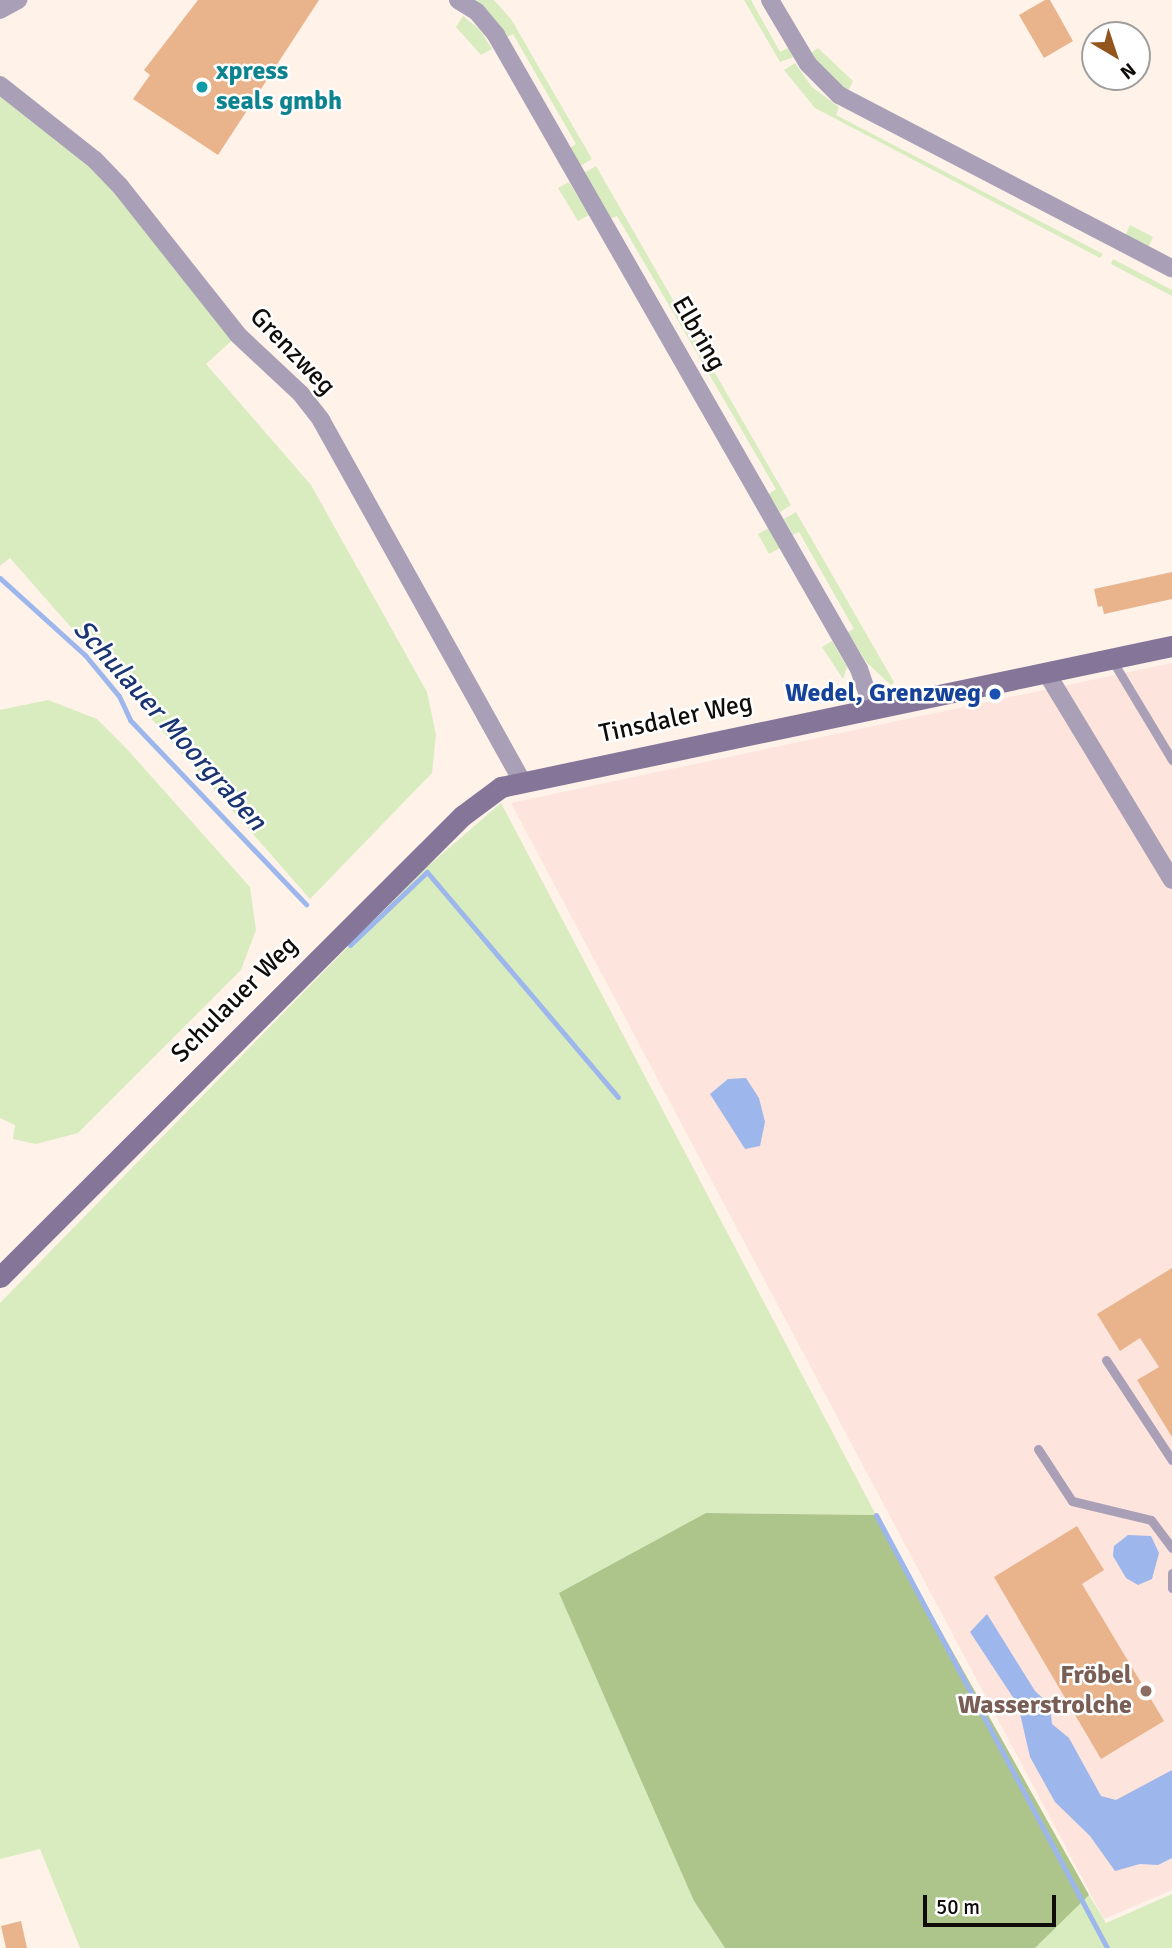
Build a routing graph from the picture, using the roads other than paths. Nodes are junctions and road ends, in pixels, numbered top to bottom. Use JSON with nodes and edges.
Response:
{"nodes":[{"id":1,"x":18,"y":0,"type":"edge"},
{"id":2,"x":458,"y":0,"type":"edge"},
{"id":3,"x":770,"y":0,"type":"edge"},
{"id":4,"x":0,"y":10,"type":"edge"},
{"id":5,"x":0,"y":85,"type":"edge"},
{"id":6,"x":1172,"y":268,"type":"edge"},
{"id":7,"x":1172,"y":646,"type":"edge"},
{"id":8,"x":1111,"y":659,"type":"junction"},
{"id":9,"x":1046,"y":672,"type":"junction"},
{"id":10,"x":872,"y":707,"type":"junction"},
{"id":11,"x":1172,"y":760,"type":"edge"},
{"id":12,"x":522,"y":780,"type":"junction"},
{"id":13,"x":1172,"y":880,"type":"edge"},
{"id":14,"x":0,"y":1277,"type":"edge"},
{"id":15,"x":1106,"y":1360,"type":"dead end"},
{"id":16,"x":1038,"y":1449,"type":"dead end"},
{"id":17,"x":1172,"y":1460,"type":"edge"},
{"id":18,"x":1172,"y":1548,"type":"edge"},
{"id":19,"x":1172,"y":1573,"type":"edge"},
{"id":20,"x":1172,"y":1588,"type":"edge"}],
"edges":[{"from":1,"to":4,"type":"street"},
{"from":2,"to":10,"type":"street","name":"Elbring"},
{"from":3,"to":6,"type":"street"},
{"from":5,"to":12,"type":"street","name":"Grenzweg"},
{"from":7,"to":8,"type":"street","name":"Tinsdaler Weg"},
{"from":8,"to":9,"type":"street","name":"Tinsdaler Weg"},
{"from":8,"to":11,"type":"lane"},
{"from":9,"to":10,"type":"street","name":"Tinsdaler Weg"},
{"from":9,"to":13,"type":"street"},
{"from":10,"to":12,"type":"street","name":"Tinsdaler Weg"},
{"from":12,"to":14,"type":"street","name":"Schulauer Weg"},
{"from":15,"to":17,"type":"lane"},
{"from":16,"to":18,"type":"lane"},
{"from":19,"to":20,"type":"lane"}]}
